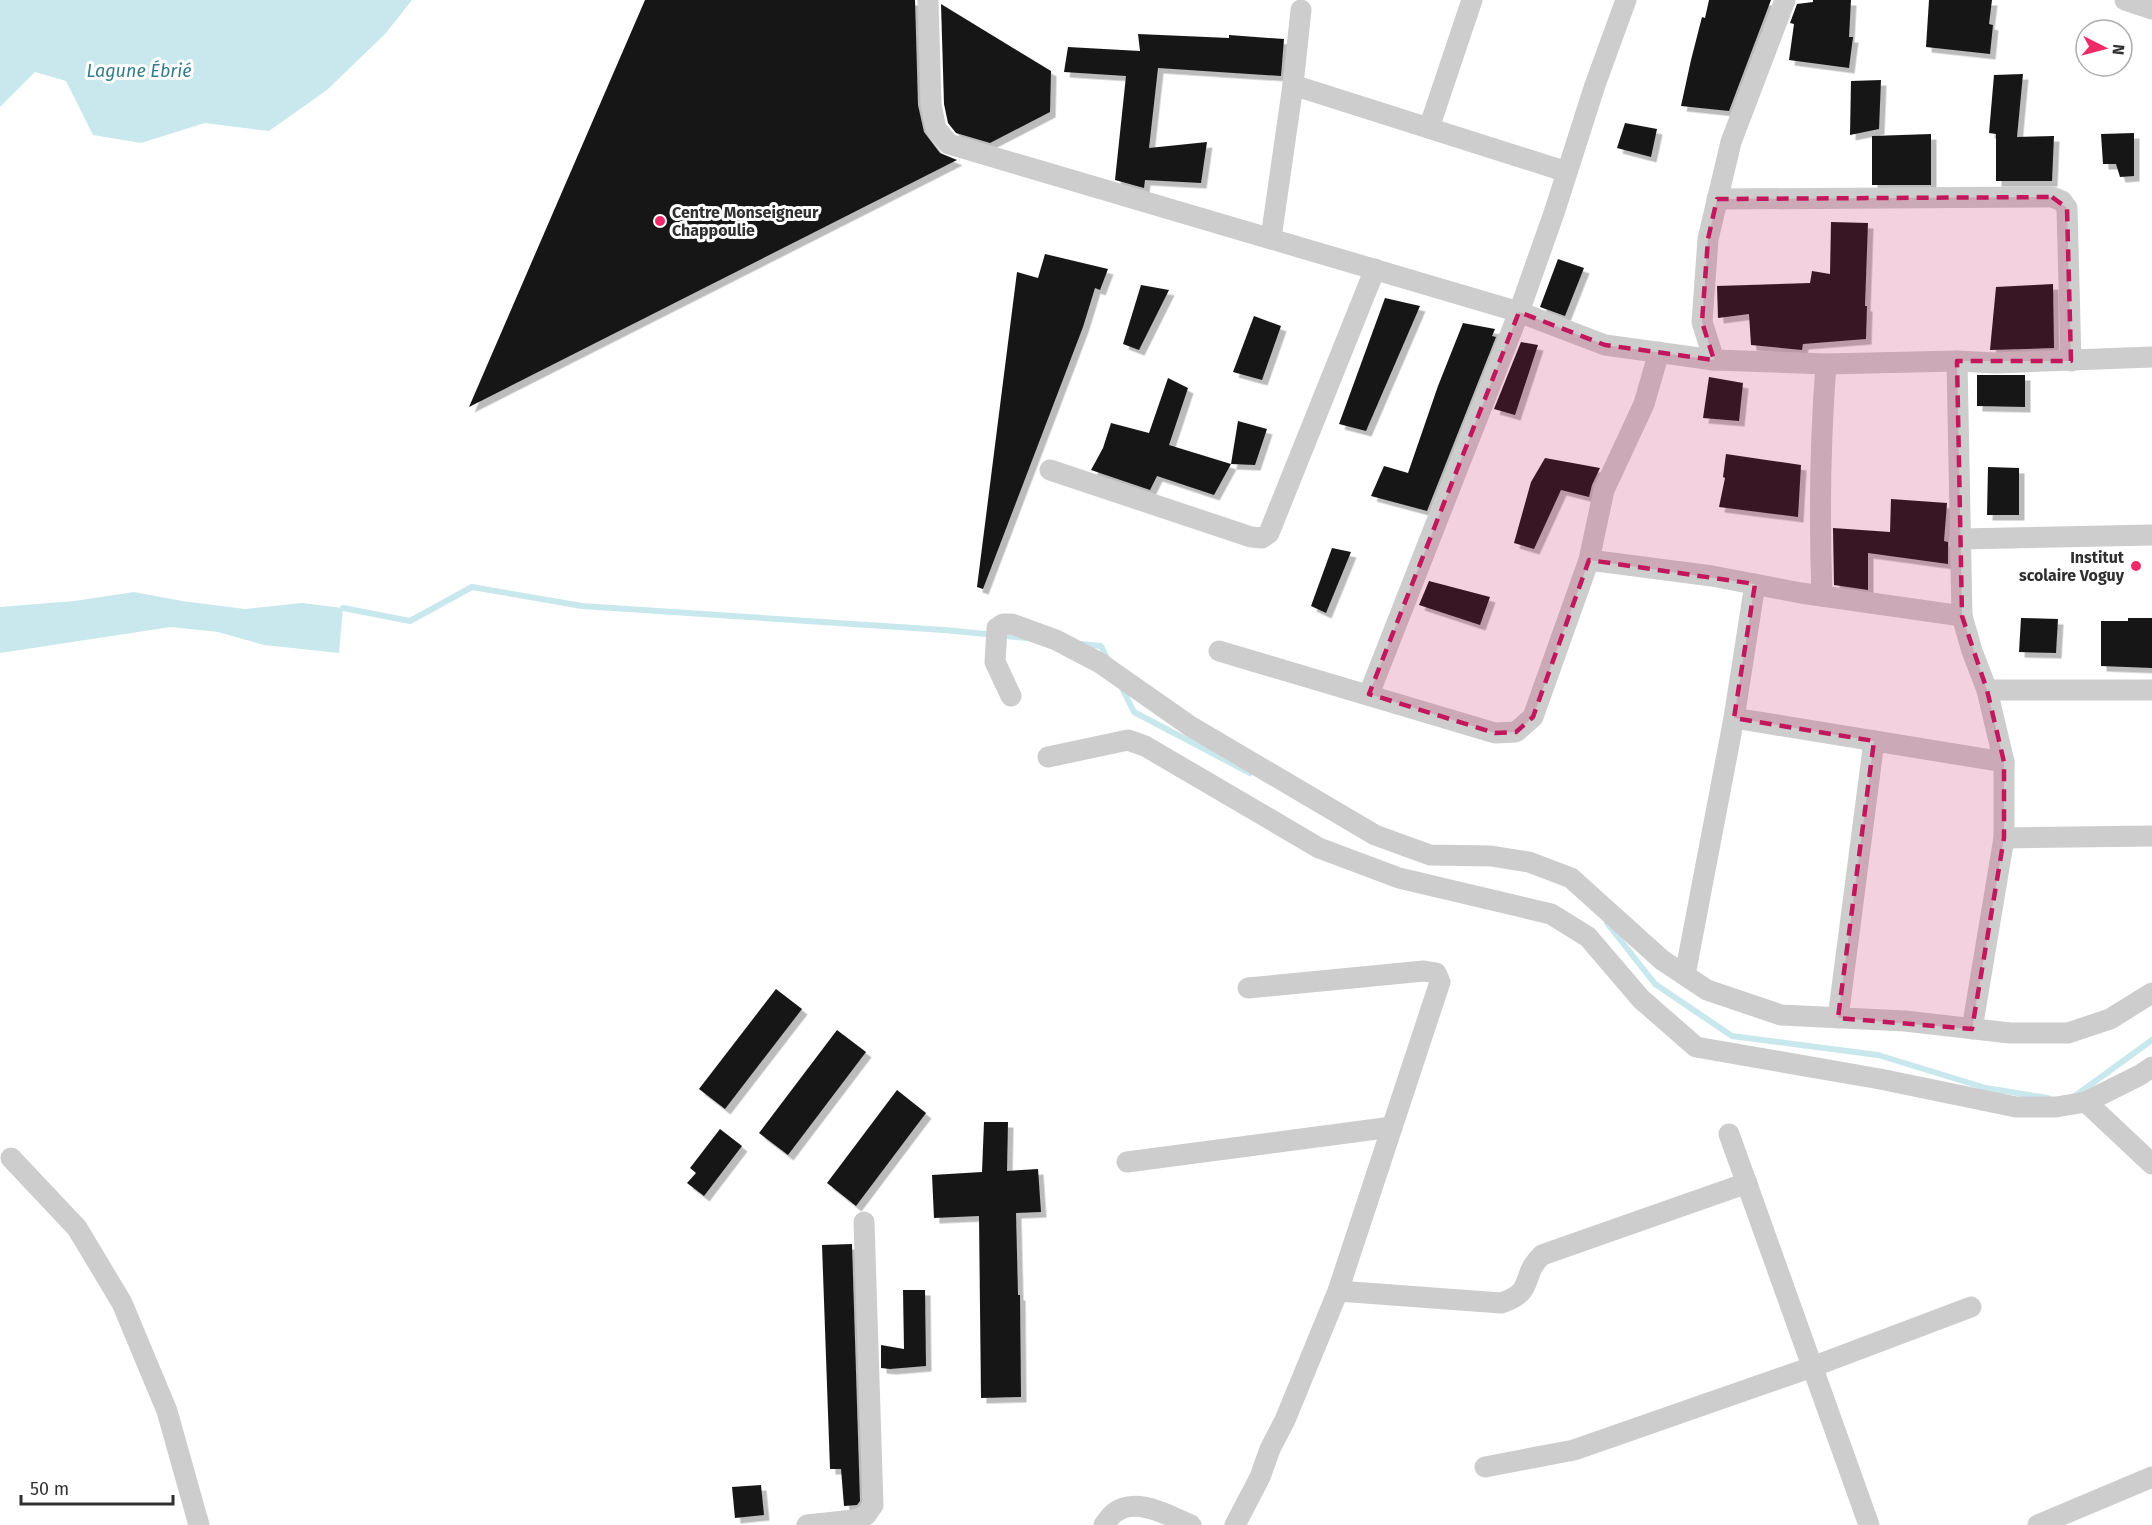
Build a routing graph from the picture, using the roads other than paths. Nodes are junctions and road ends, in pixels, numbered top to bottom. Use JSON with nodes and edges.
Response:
{"nodes":[{"id":1,"x":928,"y":0,"type":"edge"},
{"id":2,"x":1472,"y":0,"type":"edge"},
{"id":3,"x":1626,"y":0,"type":"edge"},
{"id":4,"x":1785,"y":0,"type":"edge"},
{"id":5,"x":2125,"y":0,"type":"edge"},
{"id":6,"x":2152,"y":9,"type":"edge"},
{"id":7,"x":1300,"y":10,"type":"dead end"},
{"id":8,"x":1293,"y":84,"type":"junction"},
{"id":9,"x":1429,"y":128,"type":"junction"},
{"id":10,"x":1567,"y":172,"type":"junction"},
{"id":11,"x":1718,"y":199,"type":"junction"},
{"id":12,"x":1271,"y":238,"type":"junction"},
{"id":13,"x":1375,"y":269,"type":"junction"},
{"id":14,"x":1519,"y":312,"type":"junction"},
{"id":15,"x":1659,"y":352,"type":"junction"},
{"id":16,"x":2152,"y":357,"type":"edge"},
{"id":17,"x":1714,"y":360,"type":"junction"},
{"id":18,"x":1957,"y":361,"type":"junction"},
{"id":19,"x":2071,"y":361,"type":"junction"},
{"id":20,"x":1826,"y":363,"type":"junction"},
{"id":21,"x":1050,"y":470,"type":"dead end"},
{"id":22,"x":2152,"y":535,"type":"edge"},
{"id":23,"x":1960,"y":539,"type":"junction"},
{"id":24,"x":1589,"y":560,"type":"junction"},
{"id":25,"x":1755,"y":584,"type":"junction"},
{"id":26,"x":1822,"y":596,"type":"junction"},
{"id":27,"x":1962,"y":616,"type":"junction"},
{"id":28,"x":1219,"y":651,"type":"dead end"},
{"id":29,"x":1987,"y":690,"type":"junction"},
{"id":30,"x":2152,"y":690,"type":"edge"},
{"id":31,"x":1369,"y":694,"type":"junction"},
{"id":32,"x":1011,"y":696,"type":"dead end"},
{"id":33,"x":1734,"y":718,"type":"junction"},
{"id":34,"x":1874,"y":741,"type":"junction"},
{"id":35,"x":1048,"y":757,"type":"dead end"},
{"id":36,"x":2004,"y":762,"type":"junction"},
{"id":37,"x":2152,"y":836,"type":"edge"},
{"id":38,"x":2004,"y":838,"type":"junction"},
{"id":39,"x":1685,"y":975,"type":"junction"},
{"id":40,"x":1248,"y":988,"type":"dead end"},
{"id":41,"x":2152,"y":993,"type":"edge"},
{"id":42,"x":1838,"y":1018,"type":"junction"},
{"id":43,"x":1972,"y":1029,"type":"junction"},
{"id":44,"x":2152,"y":1067,"type":"edge"},
{"id":45,"x":2086,"y":1102,"type":"junction"},
{"id":46,"x":1392,"y":1127,"type":"junction"},
{"id":47,"x":1729,"y":1134,"type":"dead end"},
{"id":48,"x":11,"y":1158,"type":"dead end"},
{"id":49,"x":1127,"y":1162,"type":"dead end"},
{"id":50,"x":2152,"y":1164,"type":"edge"},
{"id":51,"x":1747,"y":1183,"type":"junction"},
{"id":52,"x":864,"y":1222,"type":"dead end"},
{"id":53,"x":1338,"y":1291,"type":"junction"},
{"id":54,"x":1971,"y":1307,"type":"dead end"},
{"id":55,"x":1812,"y":1367,"type":"junction"},
{"id":56,"x":1485,"y":1467,"type":"dead end"},
{"id":57,"x":2152,"y":1477,"type":"edge"},
{"id":58,"x":193,"y":1523,"type":"edge"},
{"id":59,"x":807,"y":1525,"type":"edge"},
{"id":60,"x":1104,"y":1525,"type":"edge"},
{"id":61,"x":1191,"y":1525,"type":"edge"},
{"id":62,"x":1235,"y":1525,"type":"edge"},
{"id":63,"x":1869,"y":1525,"type":"edge"},
{"id":64,"x":2038,"y":1525,"type":"edge"}],
"edges":[{"from":1,"to":12,"type":"street"},
{"from":2,"to":9,"type":"street"},
{"from":3,"to":10,"type":"street"},
{"from":4,"to":11,"type":"street"},
{"from":5,"to":6,"type":"street"},
{"from":7,"to":8,"type":"street"},
{"from":8,"to":9,"type":"street"},
{"from":8,"to":12,"type":"street"},
{"from":9,"to":10,"type":"street"},
{"from":10,"to":14,"type":"street"},
{"from":11,"to":17,"type":"street"},
{"from":11,"to":19,"type":"street"},
{"from":12,"to":13,"type":"street"},
{"from":13,"to":14,"type":"street"},
{"from":13,"to":21,"type":"street"},
{"from":14,"to":15,"type":"street"},
{"from":14,"to":31,"type":"street"},
{"from":15,"to":17,"type":"street"},
{"from":15,"to":24,"type":"street"},
{"from":16,"to":19,"type":"street"},
{"from":17,"to":20,"type":"street"},
{"from":18,"to":19,"type":"street"},
{"from":18,"to":20,"type":"street"},
{"from":18,"to":23,"type":"street"},
{"from":20,"to":26,"type":"street"},
{"from":22,"to":23,"type":"street"},
{"from":23,"to":27,"type":"street"},
{"from":24,"to":25,"type":"street"},
{"from":24,"to":31,"type":"street"},
{"from":25,"to":26,"type":"street"},
{"from":25,"to":33,"type":"street"},
{"from":26,"to":27,"type":"street"},
{"from":27,"to":29,"type":"street"},
{"from":28,"to":31,"type":"street"},
{"from":29,"to":30,"type":"street"},
{"from":29,"to":36,"type":"street"},
{"from":32,"to":39,"type":"street"},
{"from":33,"to":34,"type":"street"},
{"from":33,"to":39,"type":"street"},
{"from":34,"to":36,"type":"street"},
{"from":34,"to":42,"type":"street"},
{"from":35,"to":45,"type":"street"},
{"from":36,"to":38,"type":"street"},
{"from":37,"to":38,"type":"street"},
{"from":38,"to":43,"type":"street"},
{"from":39,"to":42,"type":"street"},
{"from":40,"to":46,"type":"street"},
{"from":41,"to":43,"type":"street"},
{"from":42,"to":43,"type":"street"},
{"from":44,"to":45,"type":"street"},
{"from":45,"to":50,"type":"street"},
{"from":46,"to":49,"type":"street"},
{"from":46,"to":53,"type":"street"},
{"from":47,"to":51,"type":"street"},
{"from":48,"to":58,"type":"street"},
{"from":51,"to":53,"type":"street"},
{"from":51,"to":55,"type":"street"},
{"from":52,"to":59,"type":"street"},
{"from":53,"to":62,"type":"street"},
{"from":54,"to":55,"type":"street"},
{"from":55,"to":56,"type":"street"},
{"from":55,"to":63,"type":"street"},
{"from":57,"to":64,"type":"street"},
{"from":60,"to":61,"type":"street"}]}
